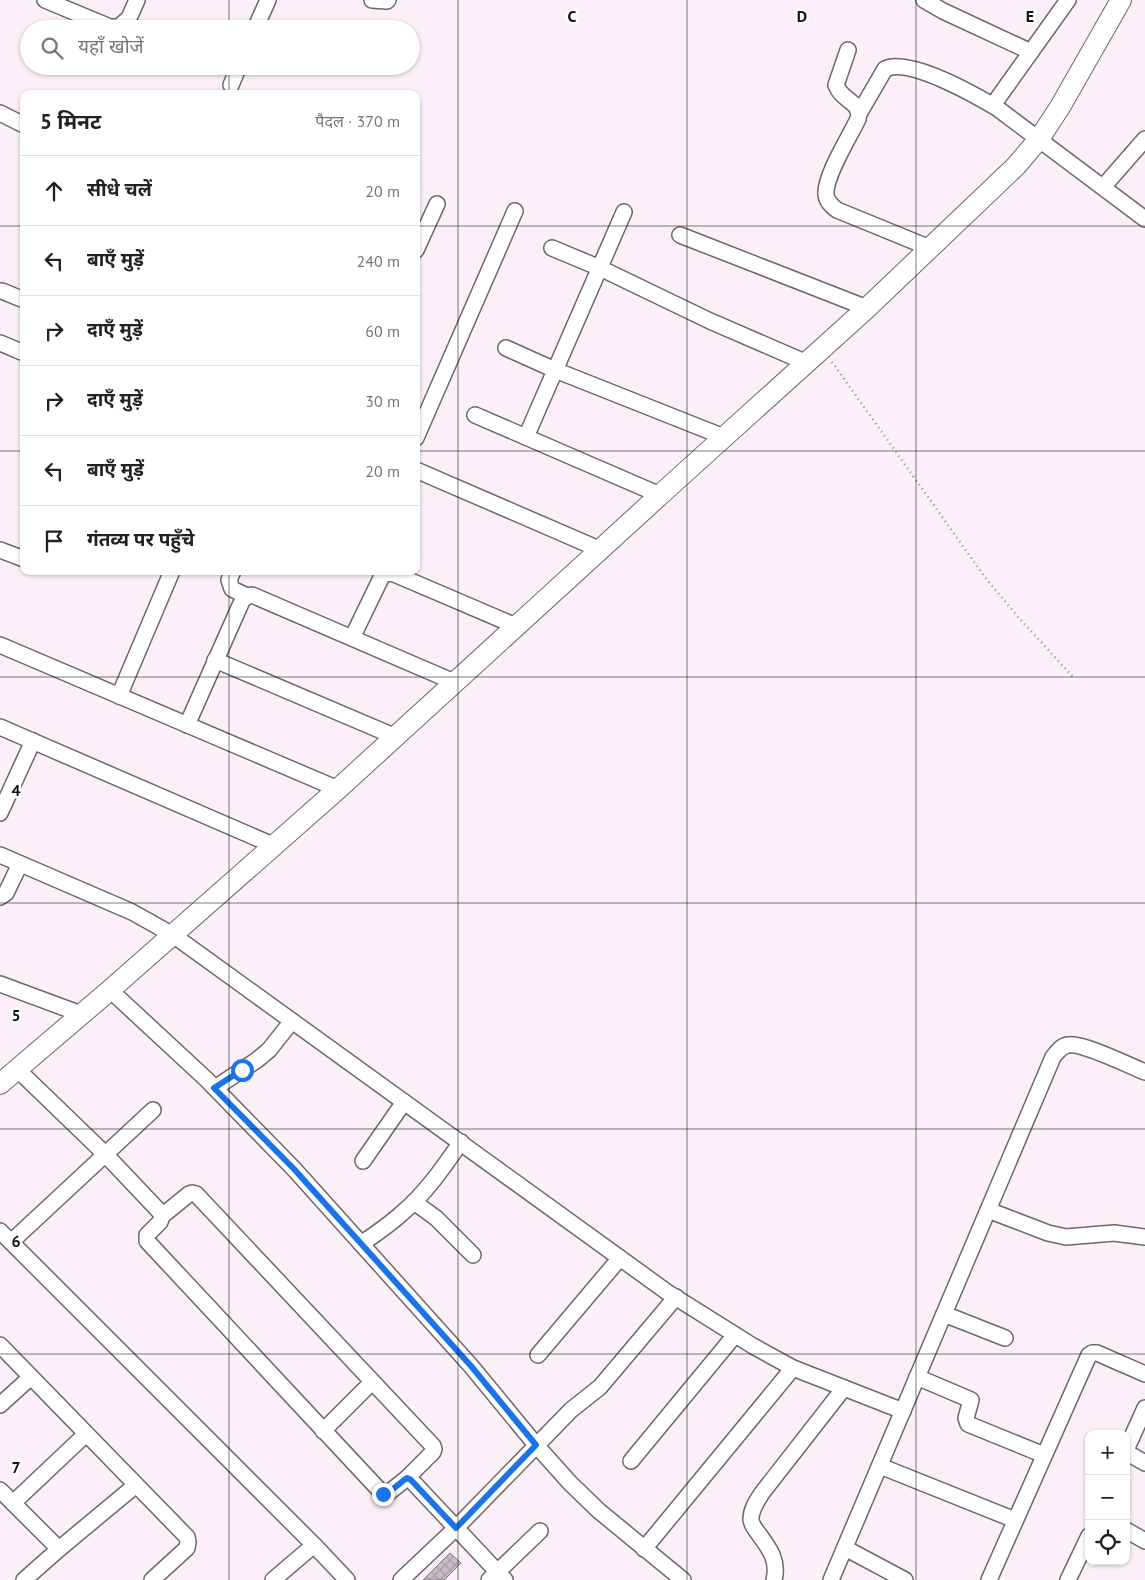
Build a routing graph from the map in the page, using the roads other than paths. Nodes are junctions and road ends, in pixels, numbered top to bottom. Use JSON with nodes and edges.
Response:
{"nodes":[{"id":1,"x":45,"y":0,"type":"edge"},
{"id":2,"x":137,"y":0,"type":"edge"},
{"id":3,"x":268,"y":0,"type":"edge"},
{"id":4,"x":372,"y":0,"type":"edge"},
{"id":5,"x":388,"y":0,"type":"edge"},
{"id":6,"x":924,"y":0,"type":"edge"},
{"id":7,"x":1068,"y":0,"type":"edge"},
{"id":8,"x":1121,"y":0,"type":"edge"},
{"id":9,"x":93,"y":20,"type":"edge"},
{"id":10,"x":127,"y":20,"type":"edge"},
{"id":11,"x":259,"y":20,"type":"edge"},
{"id":12,"x":848,"y":50,"type":"dead end"},
{"id":13,"x":1031,"y":52,"type":"junction"},
{"id":14,"x":235,"y":75,"type":"edge"},
{"id":15,"x":231,"y":85,"type":"dead end"},
{"id":16,"x":993,"y":105,"type":"junction"},
{"id":17,"x":860,"y":112,"type":"junction"},
{"id":18,"x":0,"y":113,"type":"edge"},
{"id":19,"x":20,"y":123,"type":"edge"},
{"id":20,"x":1039,"y":139,"type":"junction"},
{"id":21,"x":1145,"y":139,"type":"edge"},
{"id":22,"x":1103,"y":187,"type":"junction"},
{"id":23,"x":437,"y":204,"type":"dead end"},
{"id":24,"x":515,"y":212,"type":"dead end"},
{"id":25,"x":624,"y":212,"type":"dead end"},
{"id":26,"x":1145,"y":219,"type":"edge"},
{"id":27,"x":680,"y":235,"type":"dead end"},
{"id":28,"x":420,"y":241,"type":"edge"},
{"id":29,"x":552,"y":248,"type":"dead end"},
{"id":30,"x":930,"y":248,"type":"junction"},
{"id":31,"x":600,"y":268,"type":"junction"},
{"id":32,"x":2,"y":291,"type":"dead end"},
{"id":33,"x":20,"y":298,"type":"edge"},
{"id":34,"x":867,"y":308,"type":"junction"},
{"id":35,"x":0,"y":343,"type":"edge"},
{"id":36,"x":506,"y":348,"type":"dead end"},
{"id":37,"x":20,"y":351,"type":"edge"},
{"id":38,"x":807,"y":363,"type":"junction"},
{"id":39,"x":555,"y":370,"type":"junction"},
{"id":40,"x":475,"y":415,"type":"dead end"},
{"id":41,"x":420,"y":429,"type":"edge"},
{"id":42,"x":526,"y":437,"type":"junction"},
{"id":43,"x":724,"y":437,"type":"junction"},
{"id":44,"x":420,"y":472,"type":"edge"},
{"id":45,"x":660,"y":495,"type":"junction"},
{"id":46,"x":0,"y":550,"type":"edge"},
{"id":47,"x":601,"y":550,"type":"junction"},
{"id":48,"x":20,"y":558,"type":"edge"},
{"id":49,"x":170,"y":575,"type":"edge"},
{"id":50,"x":231,"y":575,"type":"edge"},
{"id":51,"x":384,"y":575,"type":"edge"},
{"id":52,"x":394,"y":575,"type":"edge"},
{"id":53,"x":248,"y":596,"type":"junction"},
{"id":54,"x":516,"y":626,"type":"junction"},
{"id":55,"x":352,"y":638,"type":"junction"},
{"id":56,"x":0,"y":645,"type":"edge"},
{"id":57,"x":215,"y":660,"type":"junction"},
{"id":58,"x":454,"y":682,"type":"junction"},
{"id":59,"x":119,"y":696,"type":"junction"},
{"id":60,"x":186,"y":725,"type":"junction"},
{"id":61,"x":0,"y":727,"type":"edge"},
{"id":62,"x":396,"y":737,"type":"junction"},
{"id":63,"x":33,"y":741,"type":"junction"},
{"id":64,"x":338,"y":789,"type":"junction"},
{"id":65,"x":0,"y":813,"type":"edge"},
{"id":66,"x":275,"y":846,"type":"junction"},
{"id":67,"x":0,"y":855,"type":"edge"},
{"id":68,"x":20,"y":864,"type":"junction"},
{"id":69,"x":0,"y":897,"type":"edge"},
{"id":70,"x":173,"y":935,"type":"junction"},
{"id":71,"x":1,"y":988,"type":"edge"},
{"id":72,"x":110,"y":990,"type":"junction"},
{"id":73,"x":81,"y":1014,"type":"junction"},
{"id":74,"x":292,"y":1021,"type":"junction"},
{"id":75,"x":18,"y":1070,"type":"junction"},
{"id":76,"x":1145,"y":1072,"type":"edge"},
{"id":77,"x":0,"y":1084,"type":"edge"},
{"id":78,"x":214,"y":1088,"type":"junction"},
{"id":79,"x":404,"y":1102,"type":"junction"},
{"id":80,"x":153,"y":1110,"type":"dead end"},
{"id":81,"x":460,"y":1142,"type":"junction"},
{"id":82,"x":105,"y":1154,"type":"junction"},
{"id":83,"x":363,"y":1161,"type":"dead end"},
{"id":84,"x":414,"y":1202,"type":"junction"},
{"id":85,"x":988,"y":1210,"type":"junction"},
{"id":86,"x":162,"y":1216,"type":"junction"},
{"id":87,"x":0,"y":1231,"type":"edge"},
{"id":88,"x":1145,"y":1238,"type":"edge"},
{"id":89,"x":11,"y":1242,"type":"junction"},
{"id":90,"x":361,"y":1244,"type":"junction"},
{"id":91,"x":473,"y":1255,"type":"dead end"},
{"id":92,"x":620,"y":1258,"type":"junction"},
{"id":93,"x":676,"y":1297,"type":"junction"},
{"id":94,"x":944,"y":1314,"type":"junction"},
{"id":95,"x":735,"y":1335,"type":"junction"},
{"id":96,"x":1005,"y":1338,"type":"dead end"},
{"id":97,"x":0,"y":1345,"type":"edge"},
{"id":98,"x":538,"y":1355,"type":"dead end"},
{"id":99,"x":793,"y":1368,"type":"junction"},
{"id":100,"x":1145,"y":1374,"type":"edge"},
{"id":101,"x":31,"y":1377,"type":"junction"},
{"id":102,"x":917,"y":1377,"type":"junction"},
{"id":103,"x":372,"y":1382,"type":"junction"},
{"id":104,"x":844,"y":1388,"type":"junction"},
{"id":105,"x":0,"y":1405,"type":"edge"},
{"id":106,"x":1145,"y":1408,"type":"edge"},
{"id":107,"x":903,"y":1411,"type":"junction"},
{"id":108,"x":323,"y":1430,"type":"junction"},
{"id":109,"x":86,"y":1434,"type":"junction"},
{"id":110,"x":1130,"y":1442,"type":"edge"},
{"id":111,"x":536,"y":1445,"type":"junction"},
{"id":112,"x":1130,"y":1454,"type":"edge"},
{"id":113,"x":1044,"y":1455,"type":"junction"},
{"id":114,"x":631,"y":1461,"type":"dead end"},
{"id":115,"x":1145,"y":1463,"type":"edge"},
{"id":116,"x":880,"y":1466,"type":"junction"},
{"id":117,"x":407,"y":1478,"type":"junction"},
{"id":118,"x":136,"y":1485,"type":"junction"},
{"id":119,"x":0,"y":1490,"type":"edge"},
{"id":120,"x":12,"y":1502,"type":"junction"},
{"id":121,"x":1016,"y":1520,"type":"junction"},
{"id":122,"x":456,"y":1528,"type":"junction"},
{"id":123,"x":540,"y":1530,"type":"dead end"},
{"id":124,"x":1130,"y":1533,"type":"edge"},
{"id":125,"x":1145,"y":1542,"type":"edge"},
{"id":126,"x":314,"y":1544,"type":"junction"},
{"id":127,"x":1085,"y":1546,"type":"edge"},
{"id":128,"x":845,"y":1548,"type":"junction"},
{"id":129,"x":59,"y":1549,"type":"junction"},
{"id":130,"x":644,"y":1549,"type":"junction"},
{"id":131,"x":497,"y":1577,"type":"edge"},
{"id":132,"x":1073,"y":1578,"type":"edge"},
{"id":133,"x":678,"y":1579,"type":"edge"},
{"id":134,"x":24,"y":1580,"type":"edge"},
{"id":135,"x":152,"y":1580,"type":"edge"},
{"id":136,"x":273,"y":1580,"type":"edge"},
{"id":137,"x":347,"y":1580,"type":"edge"},
{"id":138,"x":401,"y":1580,"type":"edge"},
{"id":139,"x":774,"y":1580,"type":"edge"},
{"id":140,"x":831,"y":1580,"type":"edge"},
{"id":141,"x":905,"y":1580,"type":"edge"},
{"id":142,"x":989,"y":1580,"type":"edge"}],
"edges":[{"from":1,"to":9,"type":"street"},
{"from":2,"to":10,"type":"street"},
{"from":3,"to":11,"type":"street"},
{"from":4,"to":5,"type":"street"},
{"from":6,"to":13,"type":"street"},
{"from":7,"to":13,"type":"street"},
{"from":8,"to":20,"type":"street"},
{"from":12,"to":17,"type":"street"},
{"from":13,"to":16,"type":"street"},
{"from":14,"to":15,"type":"street"},
{"from":16,"to":17,"type":"street"},
{"from":16,"to":20,"type":"street"},
{"from":17,"to":30,"type":"street"},
{"from":18,"to":19,"type":"street"},
{"from":20,"to":22,"type":"street"},
{"from":20,"to":30,"type":"street"},
{"from":21,"to":22,"type":"street"},
{"from":22,"to":26,"type":"street"},
{"from":23,"to":28,"type":"street"},
{"from":24,"to":41,"type":"street"},
{"from":25,"to":31,"type":"street"},
{"from":27,"to":34,"type":"street"},
{"from":29,"to":31,"type":"street"},
{"from":30,"to":34,"type":"street"},
{"from":31,"to":38,"type":"street"},
{"from":31,"to":39,"type":"street"},
{"from":32,"to":33,"type":"street"},
{"from":34,"to":38,"type":"street"},
{"from":35,"to":37,"type":"street"},
{"from":36,"to":39,"type":"street"},
{"from":38,"to":43,"type":"street"},
{"from":39,"to":42,"type":"street"},
{"from":39,"to":43,"type":"street"},
{"from":40,"to":42,"type":"street"},
{"from":42,"to":45,"type":"street"},
{"from":43,"to":45,"type":"street"},
{"from":44,"to":47,"type":"street"},
{"from":45,"to":47,"type":"street"},
{"from":46,"to":48,"type":"street"},
{"from":47,"to":54,"type":"street"},
{"from":49,"to":59,"type":"street"},
{"from":50,"to":53,"type":"street"},
{"from":51,"to":55,"type":"street"},
{"from":52,"to":54,"type":"street"},
{"from":53,"to":55,"type":"street"},
{"from":53,"to":57,"type":"street"},
{"from":54,"to":58,"type":"street"},
{"from":55,"to":58,"type":"street"},
{"from":56,"to":59,"type":"street"},
{"from":57,"to":60,"type":"street"},
{"from":57,"to":62,"type":"street"},
{"from":58,"to":62,"type":"street"},
{"from":59,"to":60,"type":"street"},
{"from":60,"to":64,"type":"street"},
{"from":61,"to":63,"type":"street"},
{"from":62,"to":64,"type":"street"},
{"from":63,"to":65,"type":"street"},
{"from":63,"to":66,"type":"street"},
{"from":64,"to":66,"type":"street"},
{"from":66,"to":70,"type":"street"},
{"from":67,"to":68,"type":"street"},
{"from":68,"to":69,"type":"street"},
{"from":68,"to":70,"type":"street"},
{"from":70,"to":72,"type":"street"},
{"from":70,"to":74,"type":"street"},
{"from":71,"to":73,"type":"street"},
{"from":72,"to":73,"type":"street"},
{"from":72,"to":78,"type":"street"},
{"from":73,"to":75,"type":"street"},
{"from":74,"to":78,"type":"street"},
{"from":74,"to":79,"type":"street"},
{"from":75,"to":77,"type":"street"},
{"from":75,"to":82,"type":"street"},
{"from":76,"to":85,"type":"street"},
{"from":78,"to":90,"type":"street"},
{"from":79,"to":81,"type":"street"},
{"from":79,"to":83,"type":"street"},
{"from":80,"to":82,"type":"street"},
{"from":81,"to":84,"type":"street"},
{"from":81,"to":92,"type":"street"},
{"from":82,"to":86,"type":"street"},
{"from":82,"to":89,"type":"street"},
{"from":84,"to":90,"type":"street"},
{"from":84,"to":91,"type":"street"},
{"from":85,"to":88,"type":"street"},
{"from":85,"to":94,"type":"street"},
{"from":86,"to":103,"type":"street"},
{"from":86,"to":108,"type":"street"},
{"from":87,"to":89,"type":"street"},
{"from":89,"to":126,"type":"street"},
{"from":90,"to":111,"type":"street"},
{"from":92,"to":93,"type":"street"},
{"from":92,"to":98,"type":"street"},
{"from":93,"to":95,"type":"street"},
{"from":93,"to":111,"type":"street"},
{"from":94,"to":96,"type":"street"},
{"from":94,"to":102,"type":"street"},
{"from":95,"to":99,"type":"street"},
{"from":95,"to":114,"type":"street"},
{"from":97,"to":101,"type":"street"},
{"from":99,"to":104,"type":"street"},
{"from":99,"to":130,"type":"street"},
{"from":100,"to":113,"type":"street"},
{"from":101,"to":105,"type":"street"},
{"from":101,"to":109,"type":"street"},
{"from":102,"to":107,"type":"street"},
{"from":102,"to":113,"type":"street"},
{"from":103,"to":108,"type":"street"},
{"from":103,"to":117,"type":"street"},
{"from":104,"to":107,"type":"street"},
{"from":104,"to":139,"type":"street"},
{"from":106,"to":110,"type":"street"},
{"from":107,"to":116,"type":"street"},
{"from":108,"to":117,"type":"street"},
{"from":109,"to":118,"type":"street"},
{"from":109,"to":120,"type":"street"},
{"from":111,"to":122,"type":"street"},
{"from":111,"to":130,"type":"street"},
{"from":112,"to":115,"type":"street"},
{"from":113,"to":121,"type":"street"},
{"from":116,"to":121,"type":"street"},
{"from":116,"to":128,"type":"street"},
{"from":117,"to":122,"type":"street"},
{"from":118,"to":129,"type":"street"},
{"from":118,"to":135,"type":"street"},
{"from":119,"to":120,"type":"street"},
{"from":120,"to":129,"type":"street"},
{"from":121,"to":142,"type":"street"},
{"from":122,"to":131,"type":"street"},
{"from":122,"to":138,"type":"street"},
{"from":123,"to":131,"type":"street"},
{"from":124,"to":125,"type":"street"},
{"from":126,"to":136,"type":"street"},
{"from":126,"to":137,"type":"street"},
{"from":127,"to":132,"type":"street"},
{"from":128,"to":140,"type":"street"},
{"from":128,"to":141,"type":"street"},
{"from":129,"to":134,"type":"street"},
{"from":130,"to":133,"type":"street"}]}
